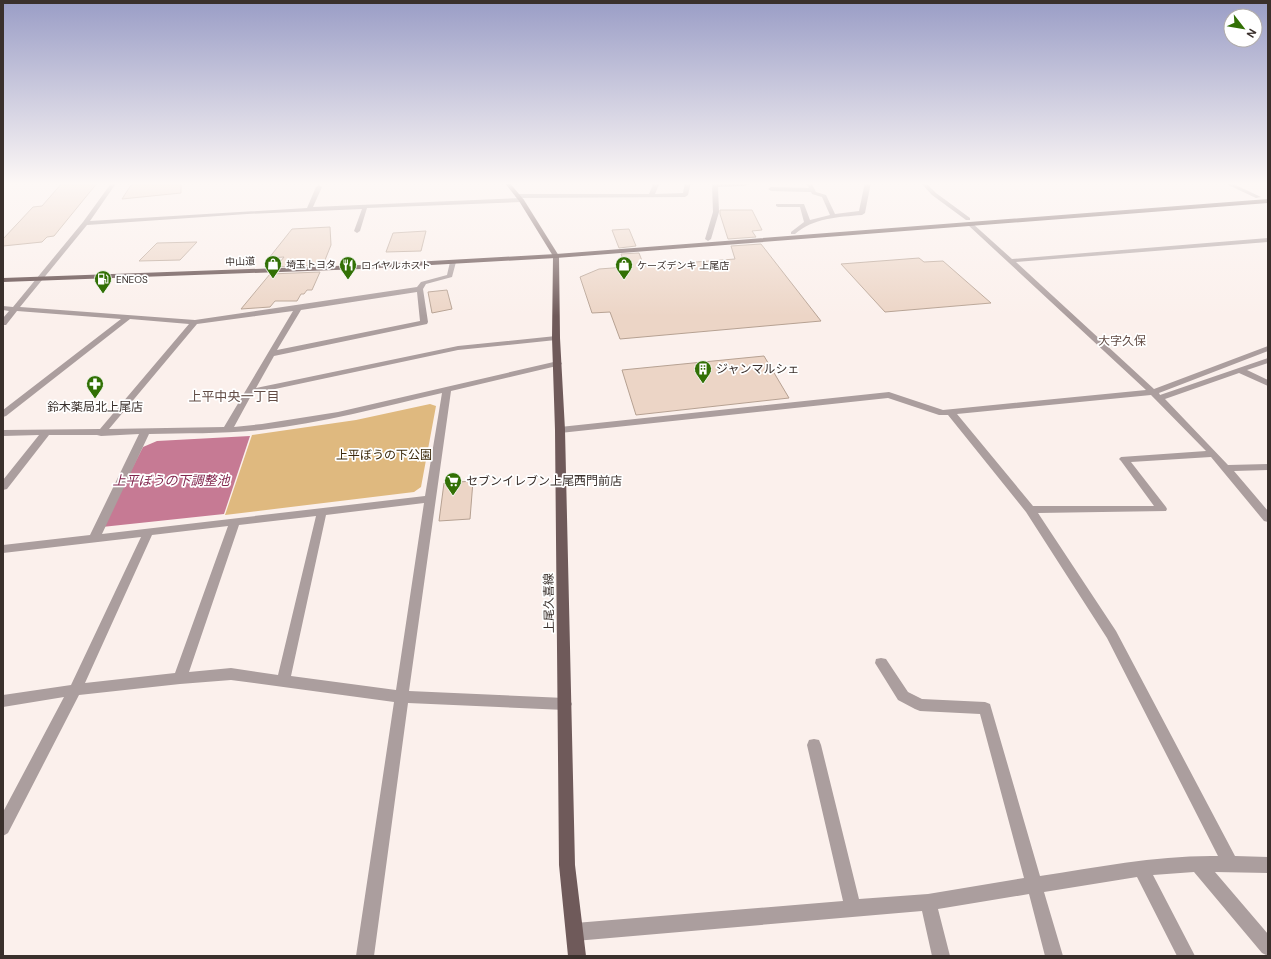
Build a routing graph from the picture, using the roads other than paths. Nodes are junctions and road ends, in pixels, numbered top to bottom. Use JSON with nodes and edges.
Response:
{"nodes":[{"id":1,"x":82,"y":227,"type":"edge"},
{"id":2,"x":358,"y":227,"type":"edge"},
{"id":3,"x":537,"y":227,"type":"edge"},
{"id":4,"x":712,"y":227,"type":"edge"},
{"id":5,"x":802,"y":227,"type":"edge"},
{"id":6,"x":893,"y":227,"type":"edge"},
{"id":7,"x":907,"y":227,"type":"edge"},
{"id":8,"x":974,"y":227,"type":"edge"},
{"id":9,"x":357,"y":231,"type":"dead end"},
{"id":10,"x":794,"y":233,"type":"junction"},
{"id":11,"x":708,"y":239,"type":"junction"},
{"id":12,"x":1268,"y":240,"type":"edge"},
{"id":13,"x":554,"y":254,"type":"junction"},
{"id":14,"x":1010,"y":261,"type":"junction"},
{"id":15,"x":453,"y":262,"type":"junction"},
{"id":16,"x":3,"y":274,"type":"edge"},
{"id":17,"x":42,"y":276,"type":"junction"},
{"id":18,"x":3,"y":280,"type":"edge"},
{"id":19,"x":420,"y":289,"type":"junction"},
{"id":20,"x":3,"y":308,"type":"edge"},
{"id":21,"x":15,"y":308,"type":"junction"},
{"id":22,"x":298,"y":308,"type":"junction"},
{"id":23,"x":128,"y":317,"type":"junction"},
{"id":24,"x":195,"y":322,"type":"junction"},
{"id":25,"x":3,"y":323,"type":"edge"},
{"id":26,"x":556,"y":338,"type":"junction"},
{"id":27,"x":1268,"y":348,"type":"edge"},
{"id":28,"x":272,"y":354,"type":"junction"},
{"id":29,"x":558,"y":357,"type":"junction"},
{"id":30,"x":1268,"y":360,"type":"edge"},
{"id":31,"x":1240,"y":370,"type":"junction"},
{"id":32,"x":1268,"y":383,"type":"edge"},
{"id":33,"x":447,"y":389,"type":"junction"},
{"id":34,"x":250,"y":392,"type":"junction"},
{"id":35,"x":1156,"y":395,"type":"junction"},
{"id":36,"x":950,"y":412,"type":"junction"},
{"id":37,"x":3,"y":414,"type":"edge"},
{"id":38,"x":227,"y":430,"type":"junction"},
{"id":39,"x":560,"y":430,"type":"junction"},
{"id":40,"x":145,"y":432,"type":"junction"},
{"id":41,"x":3,"y":433,"type":"edge"},
{"id":42,"x":46,"y":433,"type":"junction"},
{"id":43,"x":101,"y":433,"type":"junction"},
{"id":44,"x":1214,"y":454,"type":"junction"},
{"id":45,"x":1268,"y":467,"type":"edge"},
{"id":46,"x":1225,"y":468,"type":"junction"},
{"id":47,"x":3,"y":487,"type":"edge"},
{"id":48,"x":430,"y":499,"type":"junction"},
{"id":49,"x":1030,"y":510,"type":"junction"},
{"id":50,"x":322,"y":511,"type":"junction"},
{"id":51,"x":1268,"y":518,"type":"edge"},
{"id":52,"x":235,"y":522,"type":"junction"},
{"id":53,"x":150,"y":532,"type":"junction"},
{"id":54,"x":94,"y":538,"type":"junction"},
{"id":55,"x":3,"y":549,"type":"edge"},
{"id":56,"x":881,"y":663,"type":"dead end"},
{"id":57,"x":180,"y":678,"type":"junction"},
{"id":58,"x":283,"y":681,"type":"junction"},
{"id":59,"x":76,"y":690,"type":"junction"},
{"id":60,"x":402,"y":698,"type":"junction"},
{"id":61,"x":3,"y":701,"type":"edge"},
{"id":62,"x":565,"y":704,"type":"junction"},
{"id":63,"x":814,"y":745,"type":"dead end"},
{"id":64,"x":3,"y":828,"type":"edge"},
{"id":65,"x":1197,"y":864,"type":"junction"},
{"id":66,"x":1231,"y":865,"type":"junction"},
{"id":67,"x":1268,"y":865,"type":"edge"},
{"id":68,"x":1141,"y":868,"type":"junction"},
{"id":69,"x":1034,"y":885,"type":"junction"},
{"id":70,"x":928,"y":902,"type":"junction"},
{"id":71,"x":853,"y":908,"type":"junction"},
{"id":72,"x":575,"y":932,"type":"junction"},
{"id":73,"x":1268,"y":947,"type":"edge"},
{"id":74,"x":365,"y":956,"type":"edge"},
{"id":75,"x":577,"y":956,"type":"edge"},
{"id":76,"x":942,"y":956,"type":"edge"},
{"id":77,"x":1054,"y":956,"type":"edge"},
{"id":78,"x":1186,"y":956,"type":"edge"}],
"edges":[{"from":1,"to":17,"type":"street"},
{"from":2,"to":9,"type":"street"},
{"from":3,"to":13,"type":"main road"},
{"from":4,"to":11,"type":"street"},
{"from":5,"to":10,"type":"street"},
{"from":6,"to":10,"type":"highway","name":"中山道"},
{"from":7,"to":13,"type":"highway","name":"中山道"},
{"from":8,"to":14,"type":"street"},
{"from":10,"to":11,"type":"highway","name":"中山道"},
{"from":11,"to":13,"type":"highway","name":"中山道"},
{"from":12,"to":14,"type":"street"},
{"from":13,"to":15,"type":"highway","name":"中山道"},
{"from":13,"to":17,"type":"highway","name":"中山道"},
{"from":13,"to":26,"type":"main road","name":"上尾久喜線"},
{"from":14,"to":35,"type":"street"},
{"from":15,"to":17,"type":"highway","name":"中山道"},
{"from":15,"to":19,"type":"street"},
{"from":16,"to":17,"type":"highway","name":"中山道"},
{"from":17,"to":18,"type":"highway","name":"中山道"},
{"from":17,"to":21,"type":"street"},
{"from":19,"to":22,"type":"street"},
{"from":19,"to":28,"type":"street"},
{"from":20,"to":21,"type":"street"},
{"from":21,"to":23,"type":"street"},
{"from":21,"to":25,"type":"street"},
{"from":22,"to":24,"type":"street"},
{"from":22,"to":28,"type":"street"},
{"from":23,"to":24,"type":"street"},
{"from":23,"to":37,"type":"street"},
{"from":24,"to":43,"type":"street"},
{"from":26,"to":29,"type":"main road","name":"上尾久喜線"},
{"from":26,"to":34,"type":"street"},
{"from":27,"to":35,"type":"street"},
{"from":28,"to":34,"type":"street"},
{"from":29,"to":33,"type":"street"},
{"from":29,"to":39,"type":"main road","name":"上尾久喜線"},
{"from":30,"to":31,"type":"street"},
{"from":31,"to":32,"type":"street"},
{"from":31,"to":35,"type":"street"},
{"from":33,"to":38,"type":"street"},
{"from":33,"to":48,"type":"street"},
{"from":34,"to":38,"type":"street"},
{"from":35,"to":36,"type":"street"},
{"from":35,"to":44,"type":"street"},
{"from":36,"to":39,"type":"street"},
{"from":36,"to":49,"type":"street"},
{"from":38,"to":40,"type":"street"},
{"from":39,"to":62,"type":"main road","name":"上尾久喜線"},
{"from":40,"to":43,"type":"street"},
{"from":40,"to":54,"type":"street"},
{"from":41,"to":42,"type":"street"},
{"from":42,"to":43,"type":"street"},
{"from":42,"to":47,"type":"street"},
{"from":44,"to":46,"type":"street"},
{"from":44,"to":49,"type":"street"},
{"from":45,"to":46,"type":"street"},
{"from":46,"to":51,"type":"street"},
{"from":48,"to":50,"type":"street"},
{"from":48,"to":60,"type":"street"},
{"from":49,"to":66,"type":"street"},
{"from":50,"to":52,"type":"street"},
{"from":50,"to":58,"type":"street"},
{"from":52,"to":53,"type":"street"},
{"from":52,"to":57,"type":"street"},
{"from":53,"to":54,"type":"street"},
{"from":53,"to":59,"type":"street"},
{"from":54,"to":55,"type":"street"},
{"from":56,"to":69,"type":"street"},
{"from":57,"to":58,"type":"street"},
{"from":57,"to":59,"type":"street"},
{"from":58,"to":60,"type":"street"},
{"from":59,"to":61,"type":"street"},
{"from":59,"to":64,"type":"street"},
{"from":60,"to":62,"type":"street"},
{"from":60,"to":74,"type":"street"},
{"from":62,"to":72,"type":"main road","name":"上尾久喜線"},
{"from":63,"to":71,"type":"street"},
{"from":65,"to":66,"type":"street"},
{"from":65,"to":68,"type":"street"},
{"from":65,"to":73,"type":"street"},
{"from":66,"to":67,"type":"street"},
{"from":68,"to":69,"type":"street"},
{"from":68,"to":78,"type":"street"},
{"from":69,"to":70,"type":"street"},
{"from":69,"to":77,"type":"street"},
{"from":70,"to":71,"type":"street"},
{"from":70,"to":76,"type":"street"},
{"from":71,"to":72,"type":"street"},
{"from":72,"to":75,"type":"main road","name":"上尾久喜線"}]}
